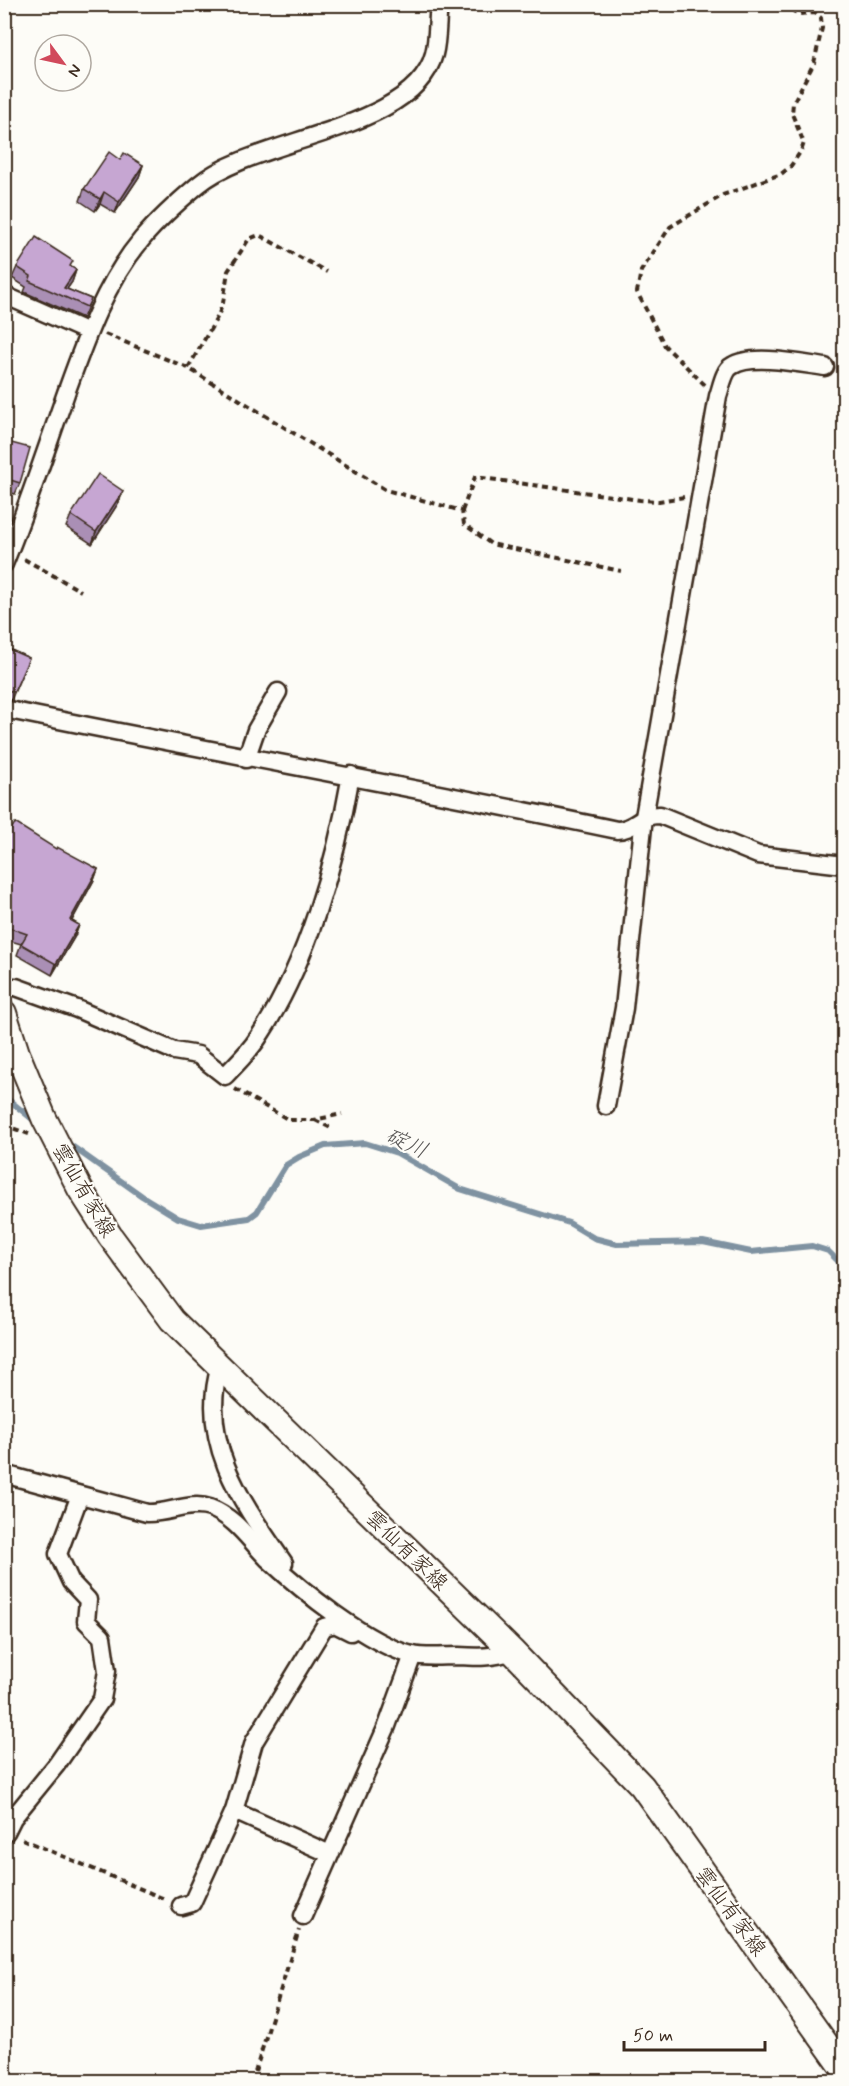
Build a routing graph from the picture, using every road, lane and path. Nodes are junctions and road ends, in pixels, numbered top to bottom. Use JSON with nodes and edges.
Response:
{"nodes":[{"id":1,"x":439,"y":4,"type":"edge"},
{"id":2,"x":793,"y":11,"type":"dead end"},
{"id":3,"x":327,"y":272,"type":"dead end"},
{"id":4,"x":4,"y":295,"type":"edge"},
{"id":5,"x":88,"y":332,"type":"junction"},
{"id":6,"x":825,"y":368,"type":"dead end"},
{"id":7,"x":188,"y":369,"type":"junction"},
{"id":8,"x":718,"y":396,"type":"junction"},
{"id":9,"x":700,"y":493,"type":"junction"},
{"id":10,"x":462,"y":512,"type":"junction"},
{"id":11,"x":7,"y":557,"type":"edge"},
{"id":12,"x":621,"y":571,"type":"dead end"},
{"id":13,"x":81,"y":591,"type":"dead end"},
{"id":14,"x":278,"y":692,"type":"dead end"},
{"id":15,"x":4,"y":710,"type":"edge"},
{"id":16,"x":246,"y":759,"type":"junction"},
{"id":17,"x":351,"y":775,"type":"junction"},
{"id":18,"x":644,"y":817,"type":"junction"},
{"id":19,"x":844,"y":865,"type":"edge"},
{"id":20,"x":4,"y":987,"type":"edge"},
{"id":21,"x":4,"y":1013,"type":"edge"},
{"id":22,"x":225,"y":1076,"type":"junction"},
{"id":23,"x":606,"y":1106,"type":"dead end"},
{"id":24,"x":342,"y":1114,"type":"dead end"},
{"id":25,"x":314,"y":1120,"type":"junction"},
{"id":26,"x":333,"y":1129,"type":"dead end"},
{"id":27,"x":219,"y":1366,"type":"junction"},
{"id":28,"x":4,"y":1474,"type":"edge"},
{"id":29,"x":80,"y":1495,"type":"junction"},
{"id":30,"x":300,"y":1586,"type":"junction"},
{"id":31,"x":365,"y":1632,"type":"junction"},
{"id":32,"x":512,"y":1652,"type":"junction"},
{"id":33,"x":413,"y":1655,"type":"junction"},
{"id":34,"x":234,"y":1810,"type":"junction"},
{"id":35,"x":6,"y":1832,"type":"edge"},
{"id":36,"x":330,"y":1854,"type":"junction"},
{"id":37,"x":181,"y":1906,"type":"joint"},
{"id":38,"x":303,"y":1916,"type":"joint"},
{"id":39,"x":844,"y":2069,"type":"edge"},
{"id":40,"x":252,"y":2082,"type":"edge"}],
"edges":[{"from":1,"to":5,"type":"street"},
{"from":2,"to":8,"type":"path"},
{"from":3,"to":7,"type":"path"},
{"from":4,"to":5,"type":"street"},
{"from":5,"to":7,"type":"path"},
{"from":5,"to":11,"type":"street"},
{"from":6,"to":8,"type":"street"},
{"from":7,"to":10,"type":"path"},
{"from":8,"to":9,"type":"street"},
{"from":9,"to":10,"type":"path"},
{"from":9,"to":18,"type":"street"},
{"from":10,"to":12,"type":"path"},
{"from":11,"to":13,"type":"path"},
{"from":14,"to":16,"type":"street"},
{"from":15,"to":16,"type":"street"},
{"from":16,"to":17,"type":"street"},
{"from":17,"to":18,"type":"street"},
{"from":17,"to":22,"type":"street"},
{"from":18,"to":19,"type":"street"},
{"from":18,"to":23,"type":"street"},
{"from":20,"to":22,"type":"street"},
{"from":21,"to":27,"type":"main road","name":"雲仙有家線"},
{"from":22,"to":25,"type":"path"},
{"from":24,"to":25,"type":"path"},
{"from":25,"to":26,"type":"path"},
{"from":27,"to":30,"type":"street"},
{"from":27,"to":32,"type":"main road","name":"雲仙有家線"},
{"from":28,"to":29,"type":"street"},
{"from":29,"to":30,"type":"street"},
{"from":29,"to":35,"type":"street"},
{"from":30,"to":31,"type":"street"},
{"from":31,"to":33,"type":"street"},
{"from":31,"to":34,"type":"street"},
{"from":32,"to":33,"type":"street"},
{"from":32,"to":39,"type":"main road","name":"雲仙有家線"},
{"from":33,"to":36,"type":"street"},
{"from":34,"to":36,"type":"street"},
{"from":34,"to":37,"type":"street"},
{"from":35,"to":37,"type":"path"},
{"from":36,"to":38,"type":"street"},
{"from":38,"to":40,"type":"path"}]}
